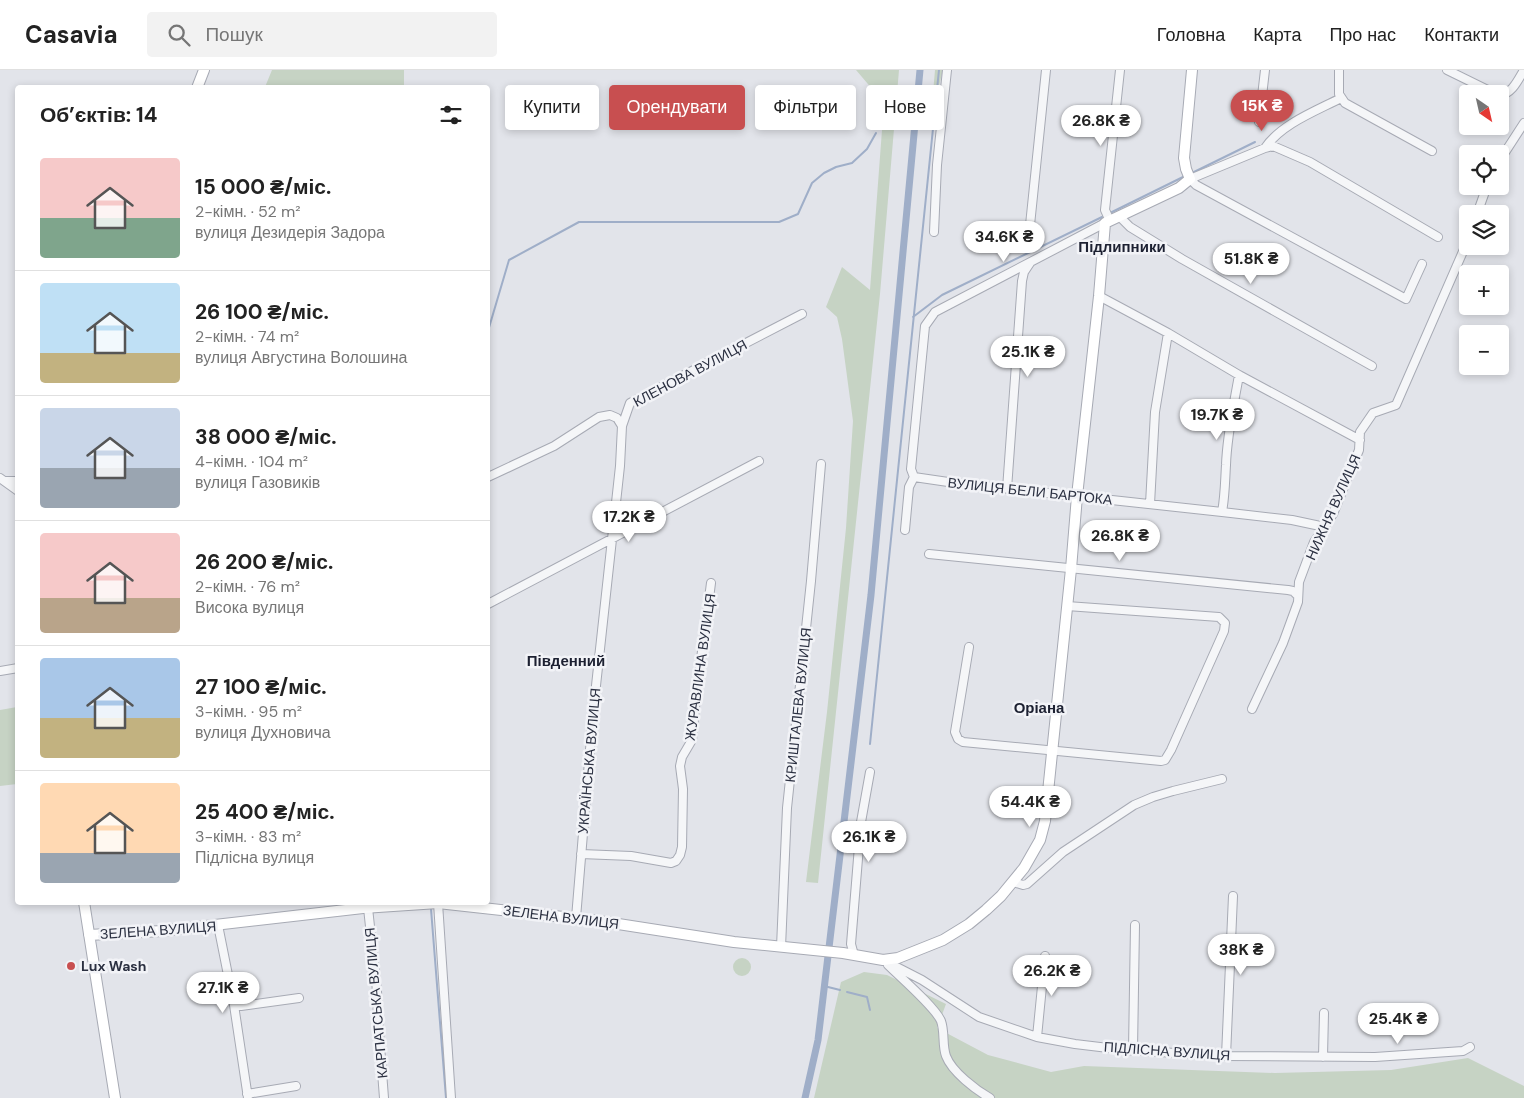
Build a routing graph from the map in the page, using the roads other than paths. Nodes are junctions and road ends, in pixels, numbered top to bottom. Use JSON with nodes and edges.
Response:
{"nodes":[{"id":1,"x":204,"y":70,"type":"edge"},
{"id":2,"x":947,"y":70,"type":"edge"},
{"id":3,"x":1046,"y":70,"type":"edge"},
{"id":4,"x":1120,"y":70,"type":"edge"},
{"id":5,"x":1192,"y":70,"type":"edge"},
{"id":6,"x":1265,"y":70,"type":"edge"},
{"id":7,"x":1339,"y":70,"type":"edge"},
{"id":8,"x":1447,"y":70,"type":"edge"},
{"id":9,"x":1524,"y":70,"type":"edge"},
{"id":10,"x":198,"y":85,"type":"edge"},
{"id":11,"x":1478,"y":85,"type":"edge"},
{"id":12,"x":1509,"y":92,"type":"edge"},
{"id":13,"x":1341,"y":98,"type":"junction"},
{"id":14,"x":1259,"y":122,"type":"dead end"},
{"id":15,"x":1524,"y":123,"type":"edge"},
{"id":16,"x":1509,"y":146,"type":"edge"},
{"id":17,"x":1265,"y":148,"type":"junction"},
{"id":18,"x":1432,"y":151,"type":"dead end"},
{"id":19,"x":1190,"y":179,"type":"junction"},
{"id":20,"x":1111,"y":220,"type":"junction"},
{"id":21,"x":1030,"y":225,"type":"dead end"},
{"id":22,"x":934,"y":232,"type":"dead end"},
{"id":23,"x":1438,"y":236,"type":"dead end"},
{"id":24,"x":1461,"y":255,"type":"edge"},
{"id":25,"x":1031,"y":262,"type":"junction"},
{"id":26,"x":1422,"y":264,"type":"dead end"},
{"id":27,"x":1099,"y":296,"type":"junction"},
{"id":28,"x":802,"y":314,"type":"dead end"},
{"id":29,"x":1168,"y":332,"type":"junction"},
{"id":30,"x":1372,"y":366,"type":"dead end"},
{"id":31,"x":1239,"y":374,"type":"junction"},
{"id":32,"x":622,"y":426,"type":"junction"},
{"id":33,"x":1360,"y":440,"type":"junction"},
{"id":34,"x":759,"y":461,"type":"dead end"},
{"id":35,"x":821,"y":464,"type":"dead end"},
{"id":36,"x":490,"y":476,"type":"edge"},
{"id":37,"x":914,"y":477,"type":"junction"},
{"id":38,"x":2,"y":479,"type":"edge"},
{"id":39,"x":15,"y":481,"type":"edge"},
{"id":40,"x":15,"y":489,"type":"edge"},
{"id":41,"x":1007,"y":489,"type":"junction"},
{"id":42,"x":1077,"y":496,"type":"junction"},
{"id":43,"x":1150,"y":504,"type":"junction"},
{"id":44,"x":1222,"y":512,"type":"junction"},
{"id":45,"x":1325,"y":527,"type":"junction"},
{"id":46,"x":905,"y":530,"type":"dead end"},
{"id":47,"x":612,"y":539,"type":"junction"},
{"id":48,"x":929,"y":554,"type":"dead end"},
{"id":49,"x":1071,"y":569,"type":"junction"},
{"id":50,"x":711,"y":583,"type":"dead end"},
{"id":51,"x":1297,"y":595,"type":"junction"},
{"id":52,"x":490,"y":603,"type":"edge"},
{"id":53,"x":1067,"y":606,"type":"junction"},
{"id":54,"x":969,"y":647,"type":"dead end"},
{"id":55,"x":15,"y":669,"type":"edge"},
{"id":56,"x":0,"y":672,"type":"edge"},
{"id":57,"x":1252,"y":709,"type":"dead end"},
{"id":58,"x":1053,"y":751,"type":"junction"},
{"id":59,"x":870,"y":772,"type":"dead end"},
{"id":60,"x":1222,"y":779,"type":"dead end"},
{"id":61,"x":581,"y":854,"type":"junction"},
{"id":62,"x":1013,"y":882,"type":"junction"},
{"id":63,"x":1233,"y":896,"type":"dead end"},
{"id":64,"x":84,"y":905,"type":"edge"},
{"id":65,"x":386,"y":905,"type":"edge"},
{"id":66,"x":431,"y":905,"type":"edge"},
{"id":67,"x":450,"y":905,"type":"edge"},
{"id":68,"x":364,"y":906,"type":"edge"},
{"id":69,"x":576,"y":918,"type":"junction"},
{"id":70,"x":218,"y":925,"type":"junction"},
{"id":71,"x":1134,"y":925,"type":"dead end"},
{"id":72,"x":89,"y":935,"type":"junction"},
{"id":73,"x":781,"y":947,"type":"junction"},
{"id":74,"x":848,"y":954,"type":"junction"},
{"id":75,"x":1045,"y":956,"type":"dead end"},
{"id":76,"x":883,"y":960,"type":"junction"},
{"id":77,"x":299,"y":998,"type":"dead end"},
{"id":78,"x":234,"y":1005,"type":"junction"},
{"id":79,"x":1324,"y":1013,"type":"dead end"},
{"id":80,"x":1037,"y":1037,"type":"junction"},
{"id":81,"x":1470,"y":1047,"type":"dead end"},
{"id":82,"x":1133,"y":1050,"type":"junction"},
{"id":83,"x":1226,"y":1056,"type":"junction"},
{"id":84,"x":1323,"y":1057,"type":"junction"},
{"id":85,"x":296,"y":1086,"type":"dead end"},
{"id":86,"x":248,"y":1096,"type":"edge"},
{"id":87,"x":115,"y":1098,"type":"edge"},
{"id":88,"x":384,"y":1098,"type":"edge"},
{"id":89,"x":451,"y":1098,"type":"edge"},
{"id":90,"x":990,"y":1098,"type":"edge"}],
"edges":[{"from":1,"to":10,"type":"street"},
{"from":2,"to":22,"type":"street"},
{"from":3,"to":21,"type":"street"},
{"from":4,"to":20,"type":"street"},
{"from":5,"to":19,"type":"street"},
{"from":6,"to":14,"type":"street"},
{"from":7,"to":13,"type":"street"},
{"from":8,"to":11,"type":"street"},
{"from":9,"to":12,"type":"street"},
{"from":13,"to":17,"type":"street"},
{"from":13,"to":18,"type":"street"},
{"from":15,"to":16,"type":"street"},
{"from":17,"to":19,"type":"street"},
{"from":17,"to":23,"type":"street"},
{"from":19,"to":20,"type":"street"},
{"from":19,"to":26,"type":"street"},
{"from":20,"to":25,"type":"street"},
{"from":20,"to":27,"type":"street"},
{"from":20,"to":30,"type":"street"},
{"from":24,"to":33,"type":"street","name":"НИЖНЯ ВУЛИЦЯ"},
{"from":25,"to":37,"type":"street"},
{"from":25,"to":41,"type":"street"},
{"from":27,"to":29,"type":"street"},
{"from":27,"to":42,"type":"street"},
{"from":28,"to":32,"type":"street","name":"КЛЕНОВА ВУЛИЦЯ"},
{"from":29,"to":31,"type":"street"},
{"from":29,"to":43,"type":"street"},
{"from":31,"to":33,"type":"street"},
{"from":31,"to":44,"type":"street"},
{"from":32,"to":36,"type":"street"},
{"from":32,"to":47,"type":"street","name":"УКРАЇНСЬКА ВУЛИЦЯ"},
{"from":33,"to":45,"type":"street","name":"НИЖНЯ ВУЛИЦЯ"},
{"from":34,"to":47,"type":"street"},
{"from":35,"to":73,"type":"street","name":"КРИШТАЛЕВА ВУЛИЦЯ"},
{"from":37,"to":41,"type":"street","name":"ВУЛИЦЯ БЕЛИ БАРТОКА"},
{"from":37,"to":46,"type":"street"},
{"from":38,"to":39,"type":"street"},
{"from":38,"to":40,"type":"street"},
{"from":41,"to":42,"type":"street","name":"ВУЛИЦЯ БЕЛИ БАРТОКА"},
{"from":42,"to":43,"type":"street","name":"ВУЛИЦЯ БЕЛИ БАРТОКА"},
{"from":42,"to":49,"type":"street"},
{"from":43,"to":44,"type":"street","name":"ВУЛИЦЯ БЕЛИ БАРТОКА"},
{"from":44,"to":45,"type":"street","name":"ВУЛИЦЯ БЕЛИ БАРТОКА"},
{"from":45,"to":51,"type":"street","name":"НИЖНЯ ВУЛИЦЯ"},
{"from":47,"to":52,"type":"street"},
{"from":47,"to":61,"type":"street","name":"УКРАЇНСЬКА ВУЛИЦЯ"},
{"from":48,"to":49,"type":"street"},
{"from":49,"to":51,"type":"street"},
{"from":49,"to":53,"type":"street"},
{"from":50,"to":61,"type":"street","name":"ЖУРАВЛИНА ВУЛИЦЯ"},
{"from":51,"to":57,"type":"street","name":"НИЖНЯ ВУЛИЦЯ"},
{"from":53,"to":58,"type":"street"},
{"from":53,"to":58,"type":"street"},
{"from":54,"to":58,"type":"street"},
{"from":55,"to":56,"type":"street"},
{"from":58,"to":62,"type":"street"},
{"from":59,"to":74,"type":"street"},
{"from":60,"to":62,"type":"street"},
{"from":61,"to":69,"type":"street","name":"УКРАЇНСЬКА ВУЛИЦЯ"},
{"from":62,"to":76,"type":"street"},
{"from":63,"to":83,"type":"street"},
{"from":64,"to":72,"type":"street"},
{"from":65,"to":68,"type":"street","name":"ЗЕЛЕНА ВУЛИЦЯ"},
{"from":66,"to":89,"type":"street"},
{"from":67,"to":69,"type":"street","name":"ЗЕЛЕНА ВУЛИЦЯ"},
{"from":68,"to":70,"type":"street","name":"ЗЕЛЕНА ВУЛИЦЯ"},
{"from":68,"to":88,"type":"street","name":"КАРПАТСЬКА ВУЛИЦЯ"},
{"from":69,"to":73,"type":"street","name":"ЗЕЛЕНА ВУЛИЦЯ"},
{"from":70,"to":72,"type":"street","name":"ЗЕЛЕНА ВУЛИЦЯ"},
{"from":70,"to":78,"type":"street"},
{"from":71,"to":82,"type":"street"},
{"from":72,"to":87,"type":"street"},
{"from":73,"to":74,"type":"street","name":"ЗЕЛЕНА ВУЛИЦЯ"},
{"from":74,"to":76,"type":"street","name":"ЗЕЛЕНА ВУЛИЦЯ"},
{"from":75,"to":80,"type":"street"},
{"from":76,"to":80,"type":"street","name":"ПІДЛІСНА ВУЛИЦЯ"},
{"from":76,"to":90,"type":"street"},
{"from":77,"to":78,"type":"street"},
{"from":78,"to":86,"type":"street"},
{"from":79,"to":84,"type":"street"},
{"from":80,"to":82,"type":"street","name":"ПІДЛІСНА ВУЛИЦЯ"},
{"from":81,"to":84,"type":"street","name":"ПІДЛІСНА ВУЛИЦЯ"},
{"from":82,"to":83,"type":"street","name":"ПІДЛІСНА ВУЛИЦЯ"},
{"from":83,"to":84,"type":"street","name":"ПІДЛІСНА ВУЛИЦЯ"},
{"from":85,"to":86,"type":"street"}]}
